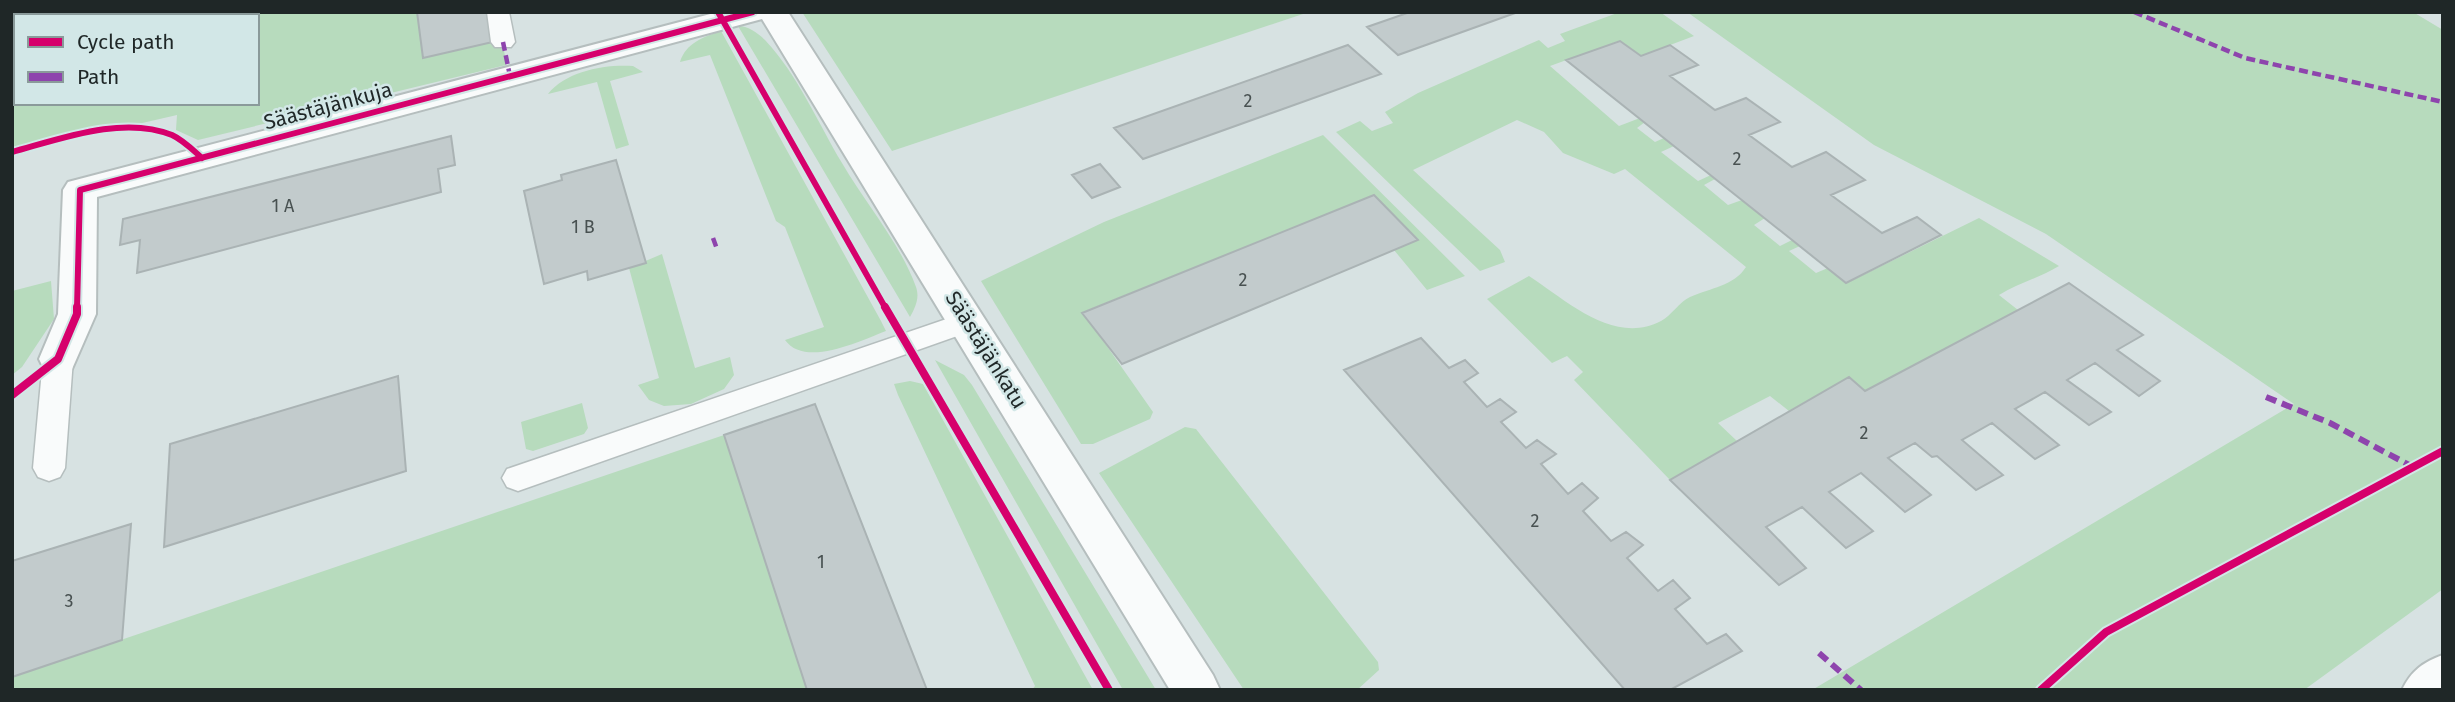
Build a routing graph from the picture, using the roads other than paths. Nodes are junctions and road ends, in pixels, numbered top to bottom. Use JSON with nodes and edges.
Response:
{"nodes":[{"id":1,"x":498,"y":12,"type":"edge"},
{"id":2,"x":753,"y":12,"type":"edge"},
{"id":3,"x":773,"y":12,"type":"edge"},
{"id":4,"x":503,"y":42,"type":"dead end"},
{"id":5,"x":967,"y":322,"type":"junction"},
{"id":6,"x":58,"y":359,"type":"joint"},
{"id":7,"x":49,"y":468,"type":"dead end"},
{"id":8,"x":518,"y":478,"type":"dead end"},
{"id":9,"x":2443,"y":676,"type":"edge"},
{"id":10,"x":1196,"y":690,"type":"edge"},
{"id":11,"x":2426,"y":690,"type":"edge"}],
"edges":[{"from":1,"to":4,"type":"lane"},
{"from":2,"to":6,"type":"street","name":"Säästäjänkuja"},
{"from":3,"to":5,"type":"street","name":"Säästäjänkatu"},
{"from":5,"to":8,"type":"lane"},
{"from":5,"to":10,"type":"street","name":"Säästäjänkatu"},
{"from":6,"to":7,"type":"lane"},
{"from":9,"to":11,"type":"street"}]}
